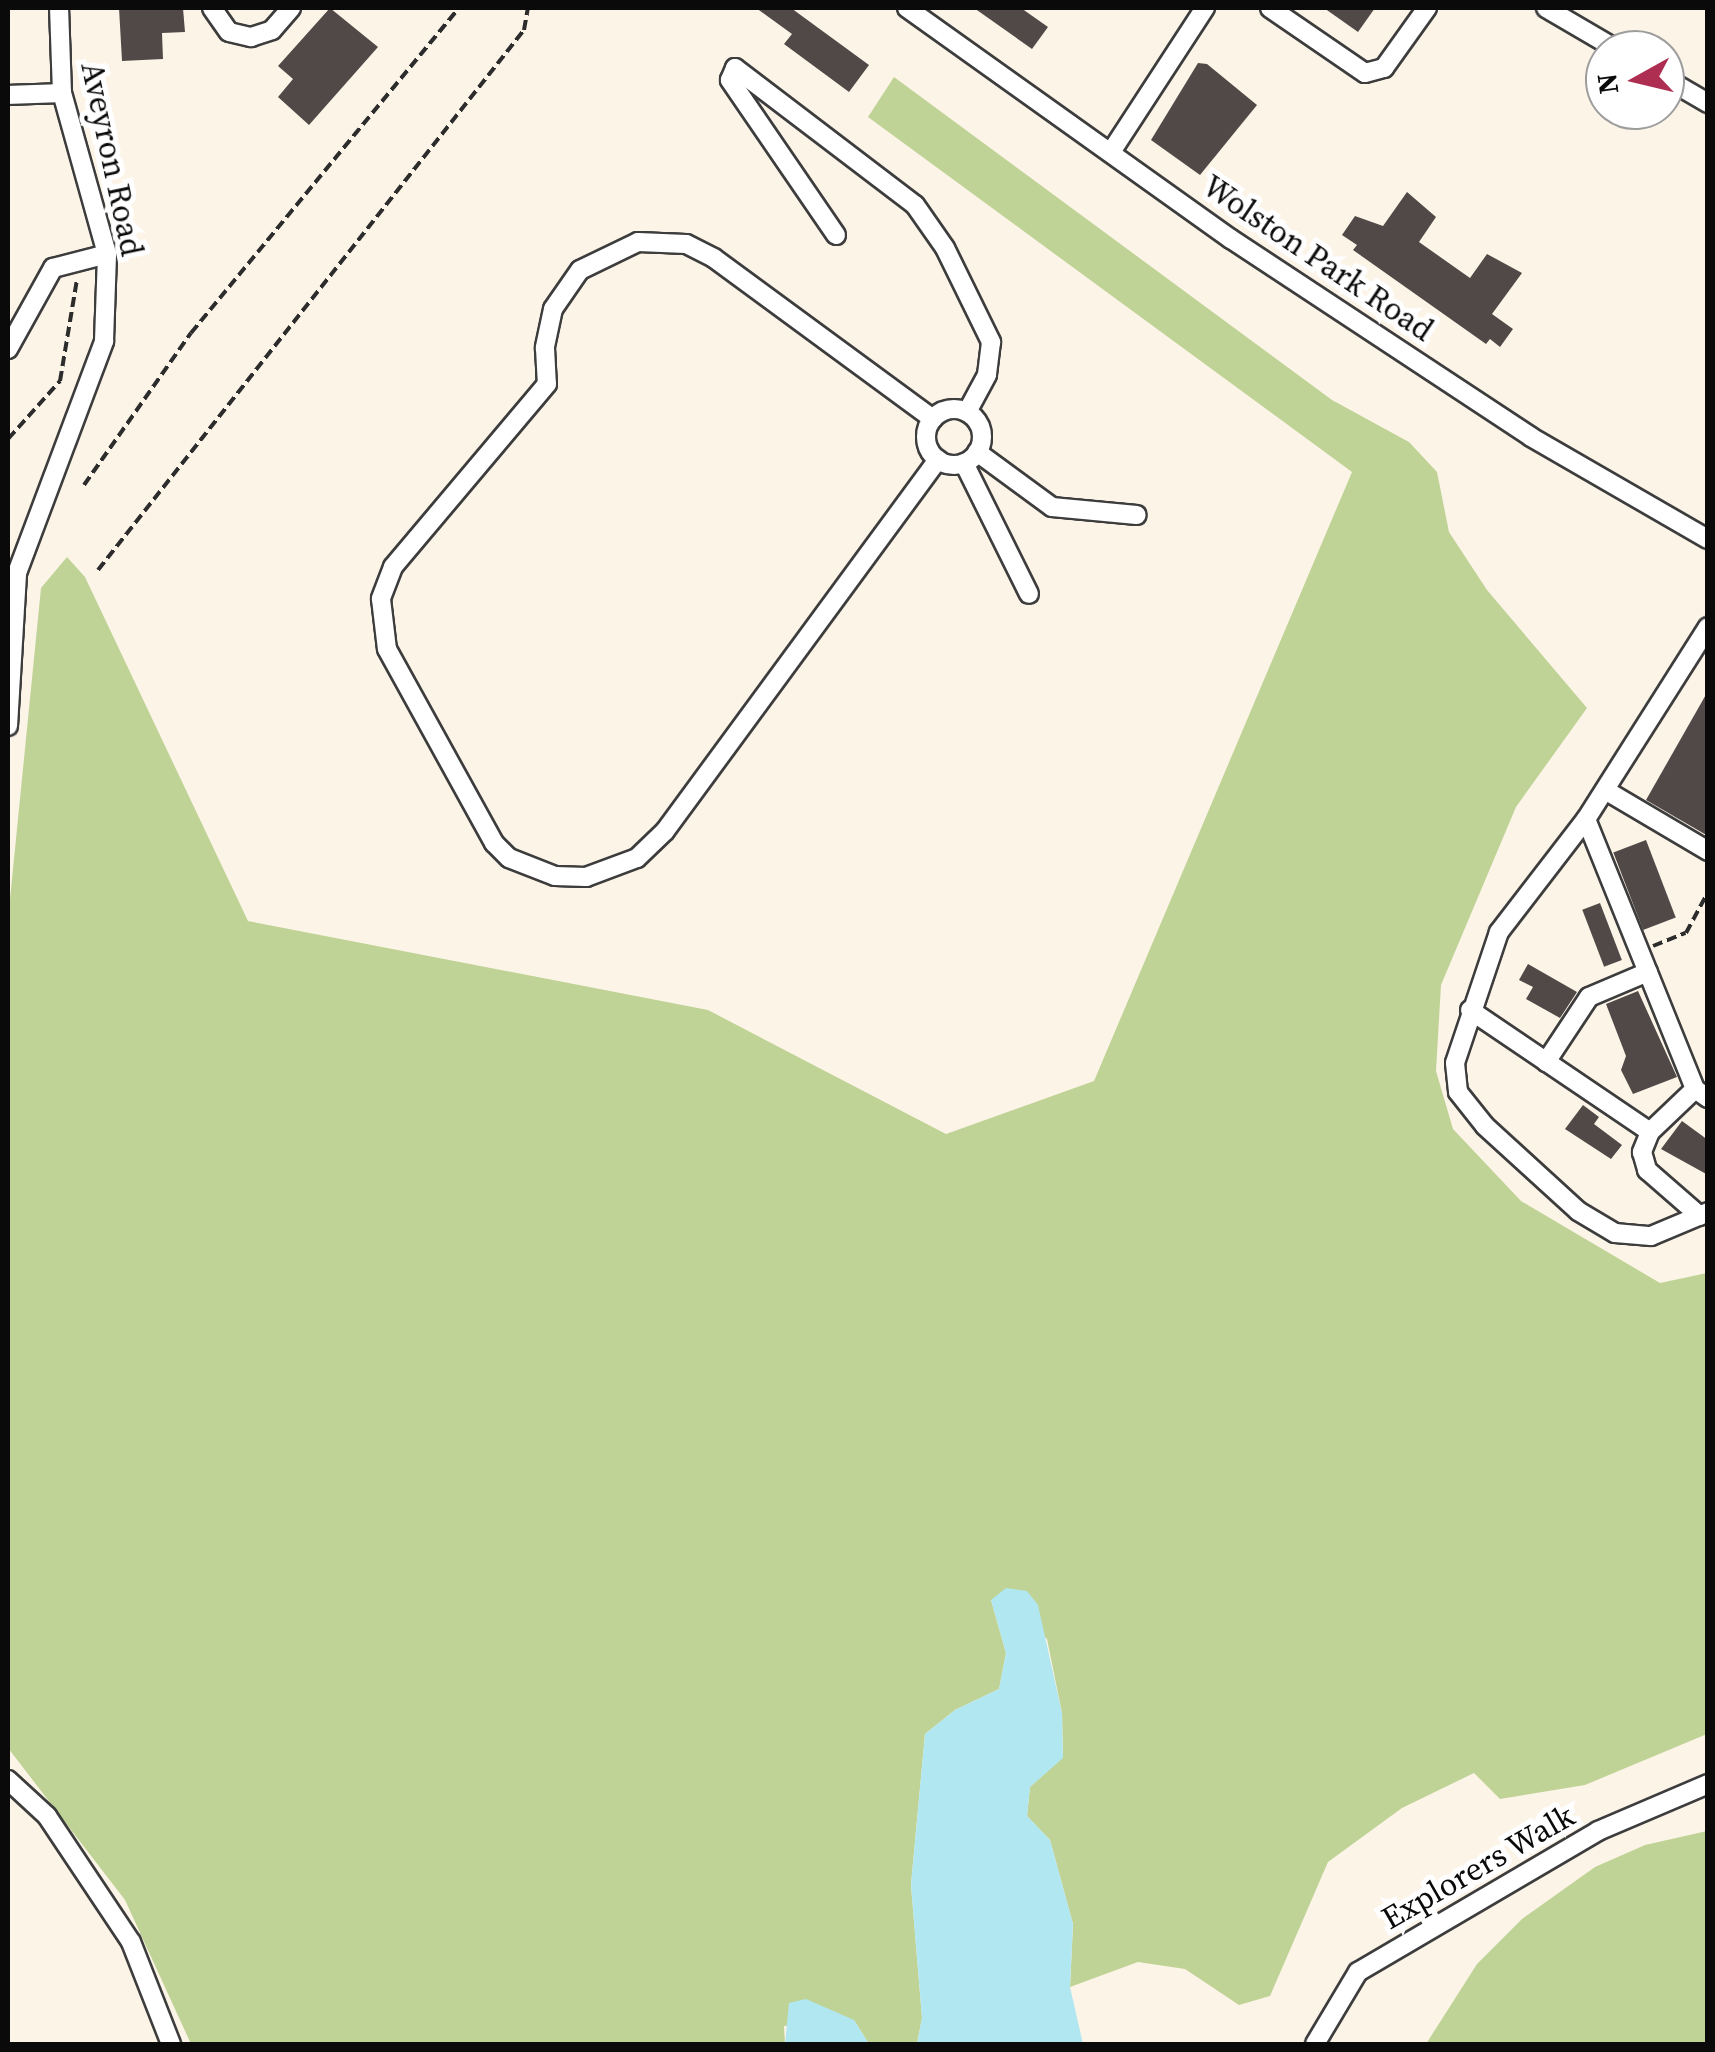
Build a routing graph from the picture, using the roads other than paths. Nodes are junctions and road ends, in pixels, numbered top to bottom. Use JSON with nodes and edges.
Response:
{"nodes":[{"id":1,"x":59,"y":8,"type":"edge"},
{"id":2,"x":212,"y":8,"type":"edge"},
{"id":3,"x":292,"y":8,"type":"edge"},
{"id":4,"x":907,"y":8,"type":"edge"},
{"id":5,"x":1205,"y":8,"type":"edge"},
{"id":6,"x":1270,"y":8,"type":"edge"},
{"id":7,"x":1427,"y":8,"type":"edge"},
{"id":8,"x":1546,"y":8,"type":"edge"},
{"id":9,"x":1585,"y":31,"type":"edge"},
{"id":10,"x":1685,"y":90,"type":"edge"},
{"id":11,"x":62,"y":93,"type":"junction"},
{"id":12,"x":8,"y":95,"type":"edge"},
{"id":13,"x":1708,"y":104,"type":"edge"},
{"id":14,"x":1111,"y":152,"type":"junction"},
{"id":15,"x":836,"y":235,"type":"dead end"},
{"id":16,"x":106,"y":254,"type":"junction"},
{"id":17,"x":8,"y":349,"type":"edge"},
{"id":18,"x":967,"y":412,"type":"junction"},
{"id":19,"x":933,"y":419,"type":"junction"},
{"id":20,"x":970,"y":458,"type":"junction"},
{"id":21,"x":938,"y":460,"type":"junction"},
{"id":22,"x":1137,"y":515,"type":"dead end"},
{"id":23,"x":1708,"y":539,"type":"edge"},
{"id":24,"x":12,"y":579,"type":"edge"},
{"id":25,"x":1028,"y":594,"type":"dead end"},
{"id":26,"x":1708,"y":627,"type":"edge"},
{"id":27,"x":8,"y":726,"type":"edge"},
{"id":28,"x":1606,"y":790,"type":"junction"},
{"id":29,"x":1586,"y":819,"type":"junction"},
{"id":30,"x":1708,"y":851,"type":"edge"},
{"id":31,"x":1648,"y":972,"type":"junction"},
{"id":32,"x":1470,"y":1010,"type":"junction"},
{"id":33,"x":1546,"y":1062,"type":"junction"},
{"id":34,"x":1701,"y":1094,"type":"edge"},
{"id":35,"x":1650,"y":1132,"type":"junction"},
{"id":36,"x":1704,"y":1214,"type":"edge"},
{"id":37,"x":8,"y":1780,"type":"edge"},
{"id":38,"x":1708,"y":1784,"type":"edge"},
{"id":39,"x":172,"y":2044,"type":"edge"},
{"id":40,"x":1315,"y":2044,"type":"edge"}],
"edges":[{"from":1,"to":11,"type":"street","name":"Aveyron Road"},
{"from":2,"to":3,"type":"street"},
{"from":4,"to":14,"type":"street","name":"Wolston Park Road"},
{"from":5,"to":14,"type":"street"},
{"from":6,"to":7,"type":"street"},
{"from":8,"to":9,"type":"street"},
{"from":10,"to":13,"type":"street"},
{"from":11,"to":12,"type":"street"},
{"from":11,"to":16,"type":"street","name":"Aveyron Road"},
{"from":14,"to":23,"type":"street","name":"Wolston Park Road"},
{"from":15,"to":18,"type":"street"},
{"from":16,"to":17,"type":"street"},
{"from":16,"to":24,"type":"street","name":"Aveyron Road"},
{"from":18,"to":19,"type":"street"},
{"from":18,"to":20,"type":"street"},
{"from":19,"to":21,"type":"street"},
{"from":19,"to":21,"type":"street"},
{"from":20,"to":21,"type":"street"},
{"from":20,"to":22,"type":"street"},
{"from":20,"to":25,"type":"street"},
{"from":24,"to":27,"type":"street","name":"Aveyron Road"},
{"from":26,"to":28,"type":"street"},
{"from":28,"to":29,"type":"street"},
{"from":28,"to":30,"type":"street"},
{"from":29,"to":31,"type":"street"},
{"from":29,"to":32,"type":"street"},
{"from":31,"to":33,"type":"street"},
{"from":31,"to":34,"type":"street"},
{"from":32,"to":33,"type":"street"},
{"from":32,"to":36,"type":"street"},
{"from":33,"to":35,"type":"street"},
{"from":34,"to":35,"type":"street"},
{"from":35,"to":36,"type":"street"},
{"from":37,"to":39,"type":"street"},
{"from":38,"to":40,"type":"street","name":"Explorers Walk"}]}
